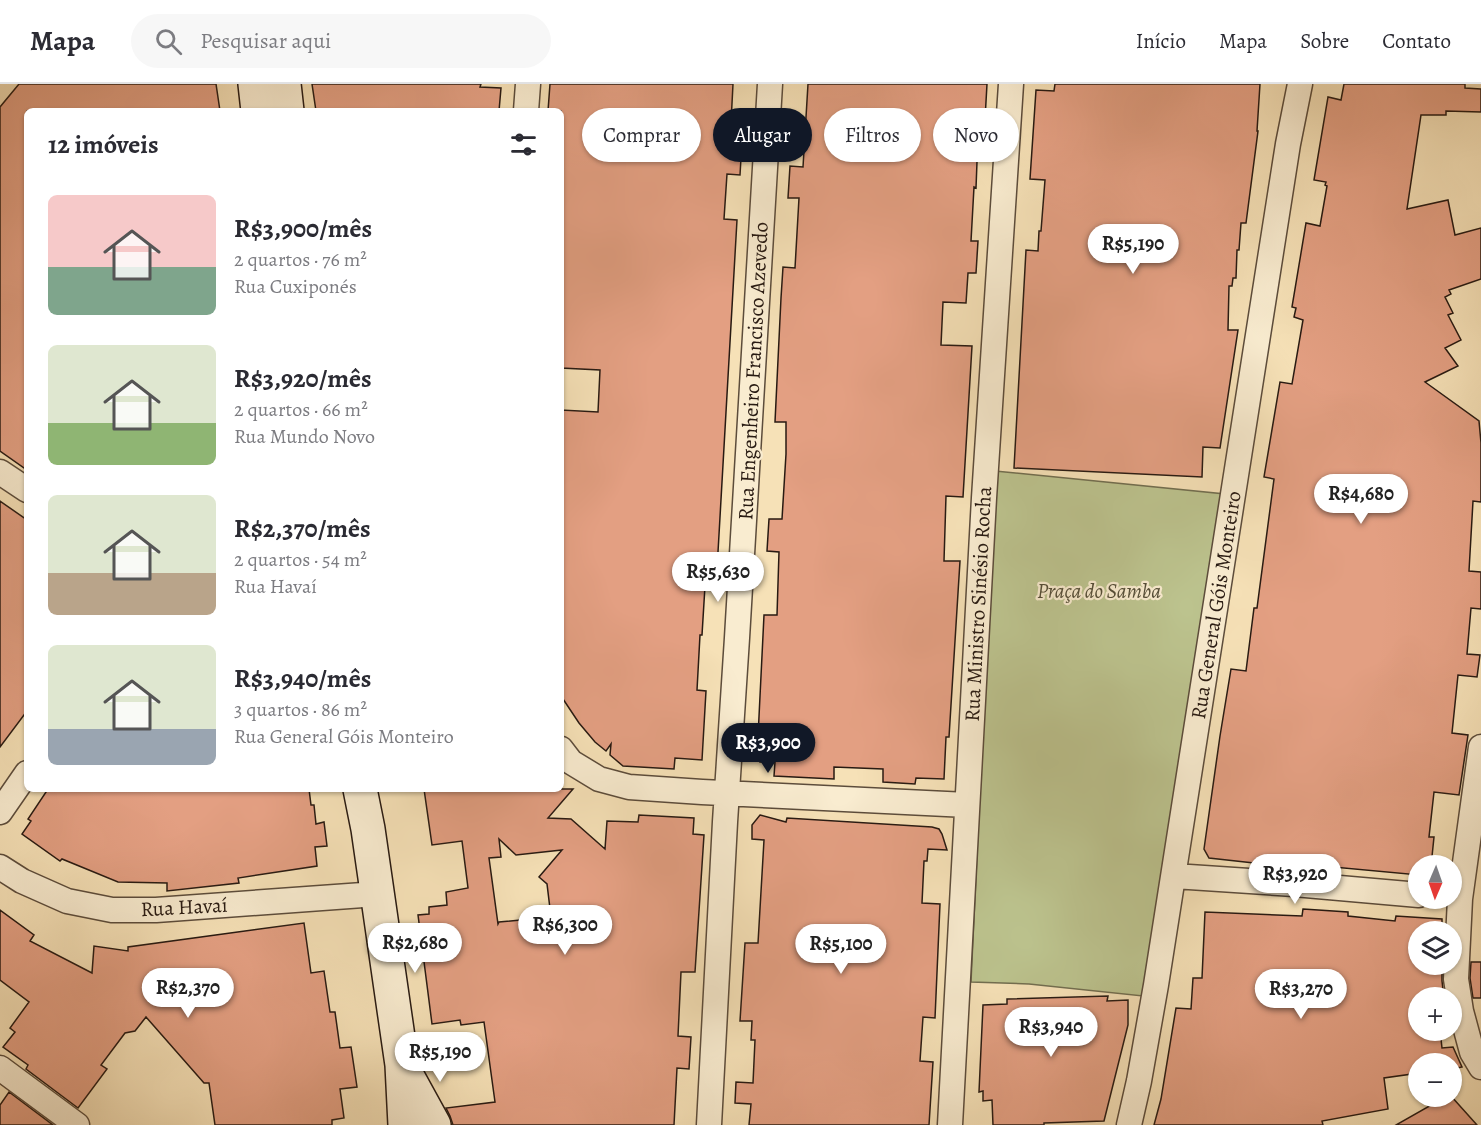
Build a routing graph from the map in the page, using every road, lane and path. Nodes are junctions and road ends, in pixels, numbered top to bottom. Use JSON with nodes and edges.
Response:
{"nodes":[{"id":1,"x":255,"y":84,"type":"edge"},
{"id":2,"x":284,"y":84,"type":"edge"},
{"id":3,"x":528,"y":84,"type":"edge"},
{"id":4,"x":770,"y":84,"type":"edge"},
{"id":5,"x":1011,"y":84,"type":"edge"},
{"id":6,"x":1300,"y":84,"type":"edge"},
{"id":7,"x":258,"y":108,"type":"edge"},
{"id":8,"x":288,"y":108,"type":"edge"},
{"id":9,"x":526,"y":108,"type":"edge"},
{"id":10,"x":0,"y":472,"type":"edge"},
{"id":11,"x":24,"y":488,"type":"edge"},
{"id":12,"x":1481,"y":747,"type":"edge"},
{"id":13,"x":564,"y":753,"type":"edge"},
{"id":14,"x":24,"y":777,"type":"edge"},
{"id":15,"x":361,"y":792,"type":"edge"},
{"id":16,"x":367,"y":792,"type":"edge"},
{"id":17,"x":727,"y":793,"type":"junction"},
{"id":18,"x":967,"y":805,"type":"junction"},
{"id":19,"x":0,"y":812,"type":"edge"},
{"id":20,"x":368,"y":829,"type":"junction"},
{"id":21,"x":1462,"y":863,"type":"edge"},
{"id":22,"x":0,"y":867,"type":"edge"},
{"id":23,"x":1174,"y":876,"type":"junction"},
{"id":24,"x":377,"y":894,"type":"junction"},
{"id":25,"x":1408,"y":894,"type":"edge"},
{"id":26,"x":1456,"y":909,"type":"edge"},
{"id":27,"x":402,"y":1065,"type":"junction"},
{"id":28,"x":1481,"y":1067,"type":"edge"},
{"id":29,"x":0,"y":1068,"type":"edge"},
{"id":30,"x":77,"y":1125,"type":"edge"},
{"id":31,"x":405,"y":1125,"type":"edge"},
{"id":32,"x":434,"y":1125,"type":"edge"},
{"id":33,"x":709,"y":1125,"type":"edge"},
{"id":34,"x":950,"y":1125,"type":"edge"},
{"id":35,"x":1129,"y":1125,"type":"edge"}],
"edges":[{"from":1,"to":7,"type":"main road"},
{"from":2,"to":8,"type":"main road"},
{"from":3,"to":9,"type":"street"},
{"from":4,"to":17,"type":"street","name":"Rua Engenheiro Francisco Azevedo"},
{"from":5,"to":18,"type":"street","name":"Rua Ministro Sinésio Rocha"},
{"from":6,"to":23,"type":"street","name":"Rua General Góis Monteiro"},
{"from":10,"to":11,"type":"street"},
{"from":12,"to":21,"type":"street"},
{"from":13,"to":17,"type":"street"},
{"from":14,"to":19,"type":"street"},
{"from":15,"to":20,"type":"main road"},
{"from":16,"to":20,"type":"main road"},
{"from":17,"to":18,"type":"street"},
{"from":17,"to":33,"type":"street","name":"Rua Engenheiro Francisco Azevedo"},
{"from":18,"to":34,"type":"street","name":"Rua Ministro Sinésio Rocha"},
{"from":20,"to":24,"type":"main road"},
{"from":22,"to":24,"type":"street","name":"Rua Havaí"},
{"from":23,"to":25,"type":"street"},
{"from":23,"to":35,"type":"street","name":"Rua General Góis Monteiro"},
{"from":24,"to":27,"type":"main road"},
{"from":26,"to":28,"type":"street"},
{"from":27,"to":31,"type":"main road"},
{"from":27,"to":32,"type":"main road"},
{"from":29,"to":30,"type":"street"}]}
